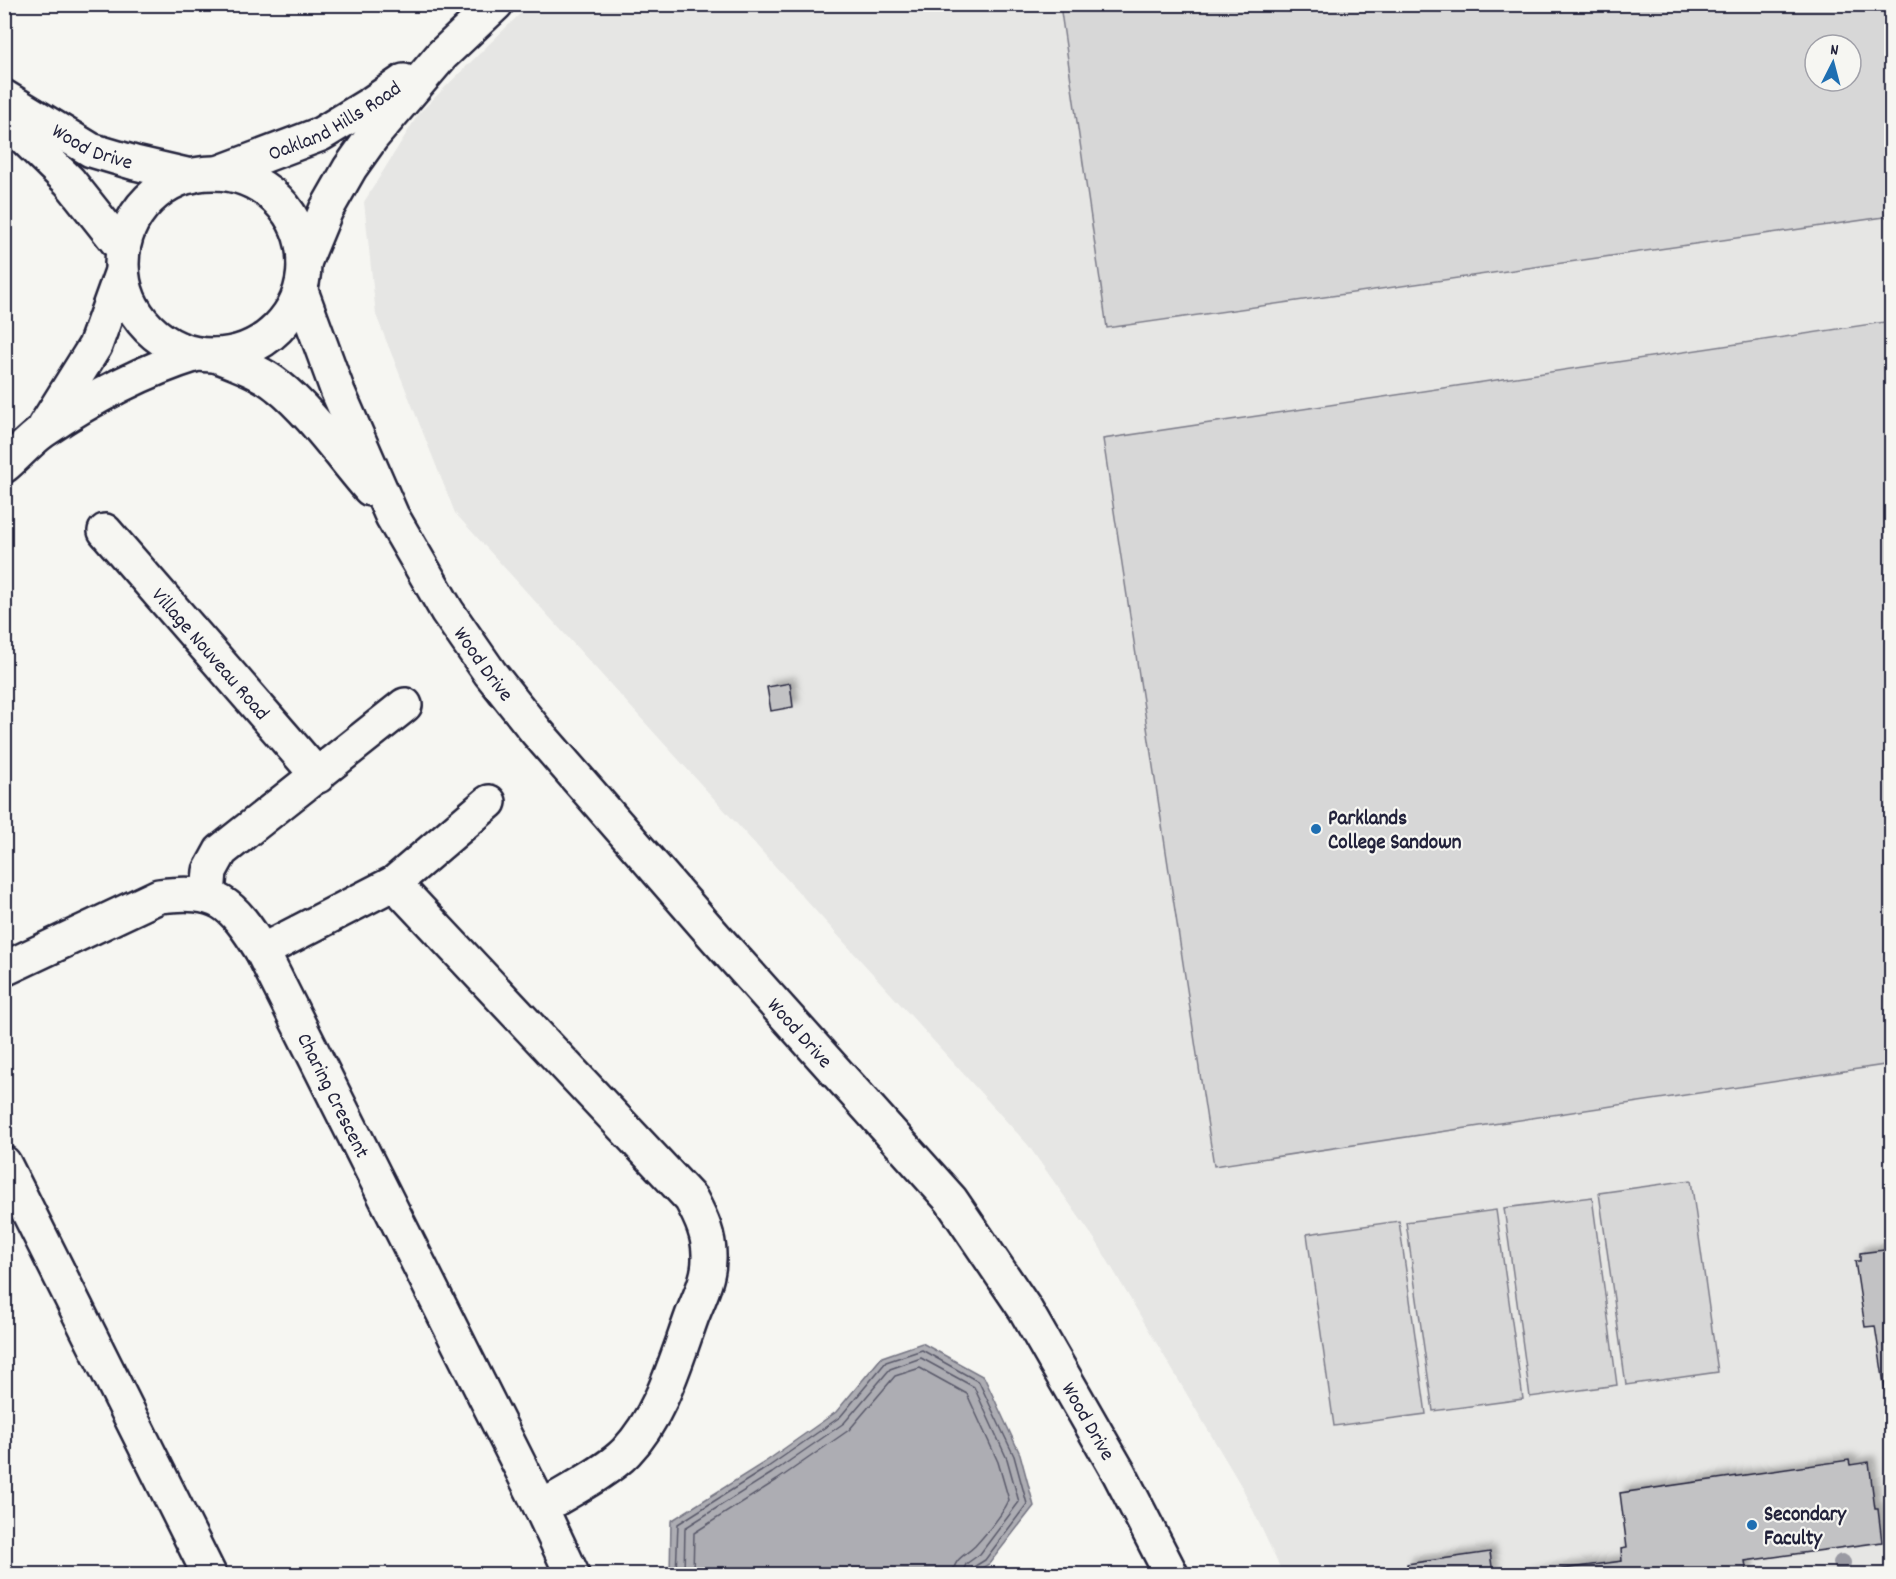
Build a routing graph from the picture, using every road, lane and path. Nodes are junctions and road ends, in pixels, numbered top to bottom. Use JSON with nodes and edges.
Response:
{"nodes":[{"id":1,"x":496,"y":4,"type":"edge"},
{"id":2,"x":442,"y":55,"type":"junction"},
{"id":3,"x":4,"y":97,"type":"edge"},
{"id":4,"x":4,"y":118,"type":"edge"},
{"id":5,"x":205,"y":175,"type":"junction"},
{"id":6,"x":122,"y":260,"type":"junction"},
{"id":7,"x":303,"y":277,"type":"junction"},
{"id":8,"x":206,"y":355,"type":"junction"},
{"id":9,"x":41,"y":432,"type":"junction"},
{"id":10,"x":4,"y":466,"type":"edge"},
{"id":11,"x":392,"y":516,"type":"junction"},
{"id":12,"x":105,"y":531,"type":"dead end"},
{"id":13,"x":405,"y":705,"type":"dead end"},
{"id":14,"x":318,"y":776,"type":"junction"},
{"id":15,"x":489,"y":802,"type":"dead end"},
{"id":16,"x":394,"y":883,"type":"junction"},
{"id":17,"x":208,"y":895,"type":"junction"},
{"id":18,"x":262,"y":951,"type":"junction"},
{"id":19,"x":4,"y":969,"type":"edge"},
{"id":20,"x":4,"y":1163,"type":"edge"},
{"id":21,"x":542,"y":1508,"type":"junction"},
{"id":22,"x":209,"y":1575,"type":"edge"},
{"id":23,"x":572,"y":1575,"type":"edge"},
{"id":24,"x":1171,"y":1575,"type":"edge"}],
"edges":[{"from":1,"to":2,"type":"street","name":"Oakland Hills Road"},
{"from":2,"to":5,"type":"street","name":"Oakland Hills Road"},
{"from":2,"to":7,"type":"street","name":"Oakland Hills Road"},
{"from":3,"to":5,"type":"street","name":"Wood Drive"},
{"from":4,"to":6,"type":"street","name":"Wood Drive"},
{"from":5,"to":6,"type":"street"},
{"from":5,"to":7,"type":"street"},
{"from":6,"to":8,"type":"street"},
{"from":6,"to":9,"type":"street"},
{"from":7,"to":8,"type":"street"},
{"from":7,"to":11,"type":"street","name":"Wood Drive"},
{"from":8,"to":9,"type":"street"},
{"from":8,"to":11,"type":"street","name":"Wood Drive"},
{"from":9,"to":10,"type":"street"},
{"from":11,"to":24,"type":"street","name":"Wood Drive"},
{"from":12,"to":14,"type":"street","name":"Village Nouveau Road"},
{"from":13,"to":14,"type":"street"},
{"from":14,"to":17,"type":"street"},
{"from":15,"to":16,"type":"street"},
{"from":16,"to":18,"type":"street"},
{"from":16,"to":21,"type":"street"},
{"from":17,"to":18,"type":"street","name":"Charing Crescent"},
{"from":17,"to":19,"type":"street"},
{"from":18,"to":21,"type":"street","name":"Charing Crescent"},
{"from":20,"to":22,"type":"street"},
{"from":21,"to":23,"type":"street","name":"Charing Crescent"}]}
